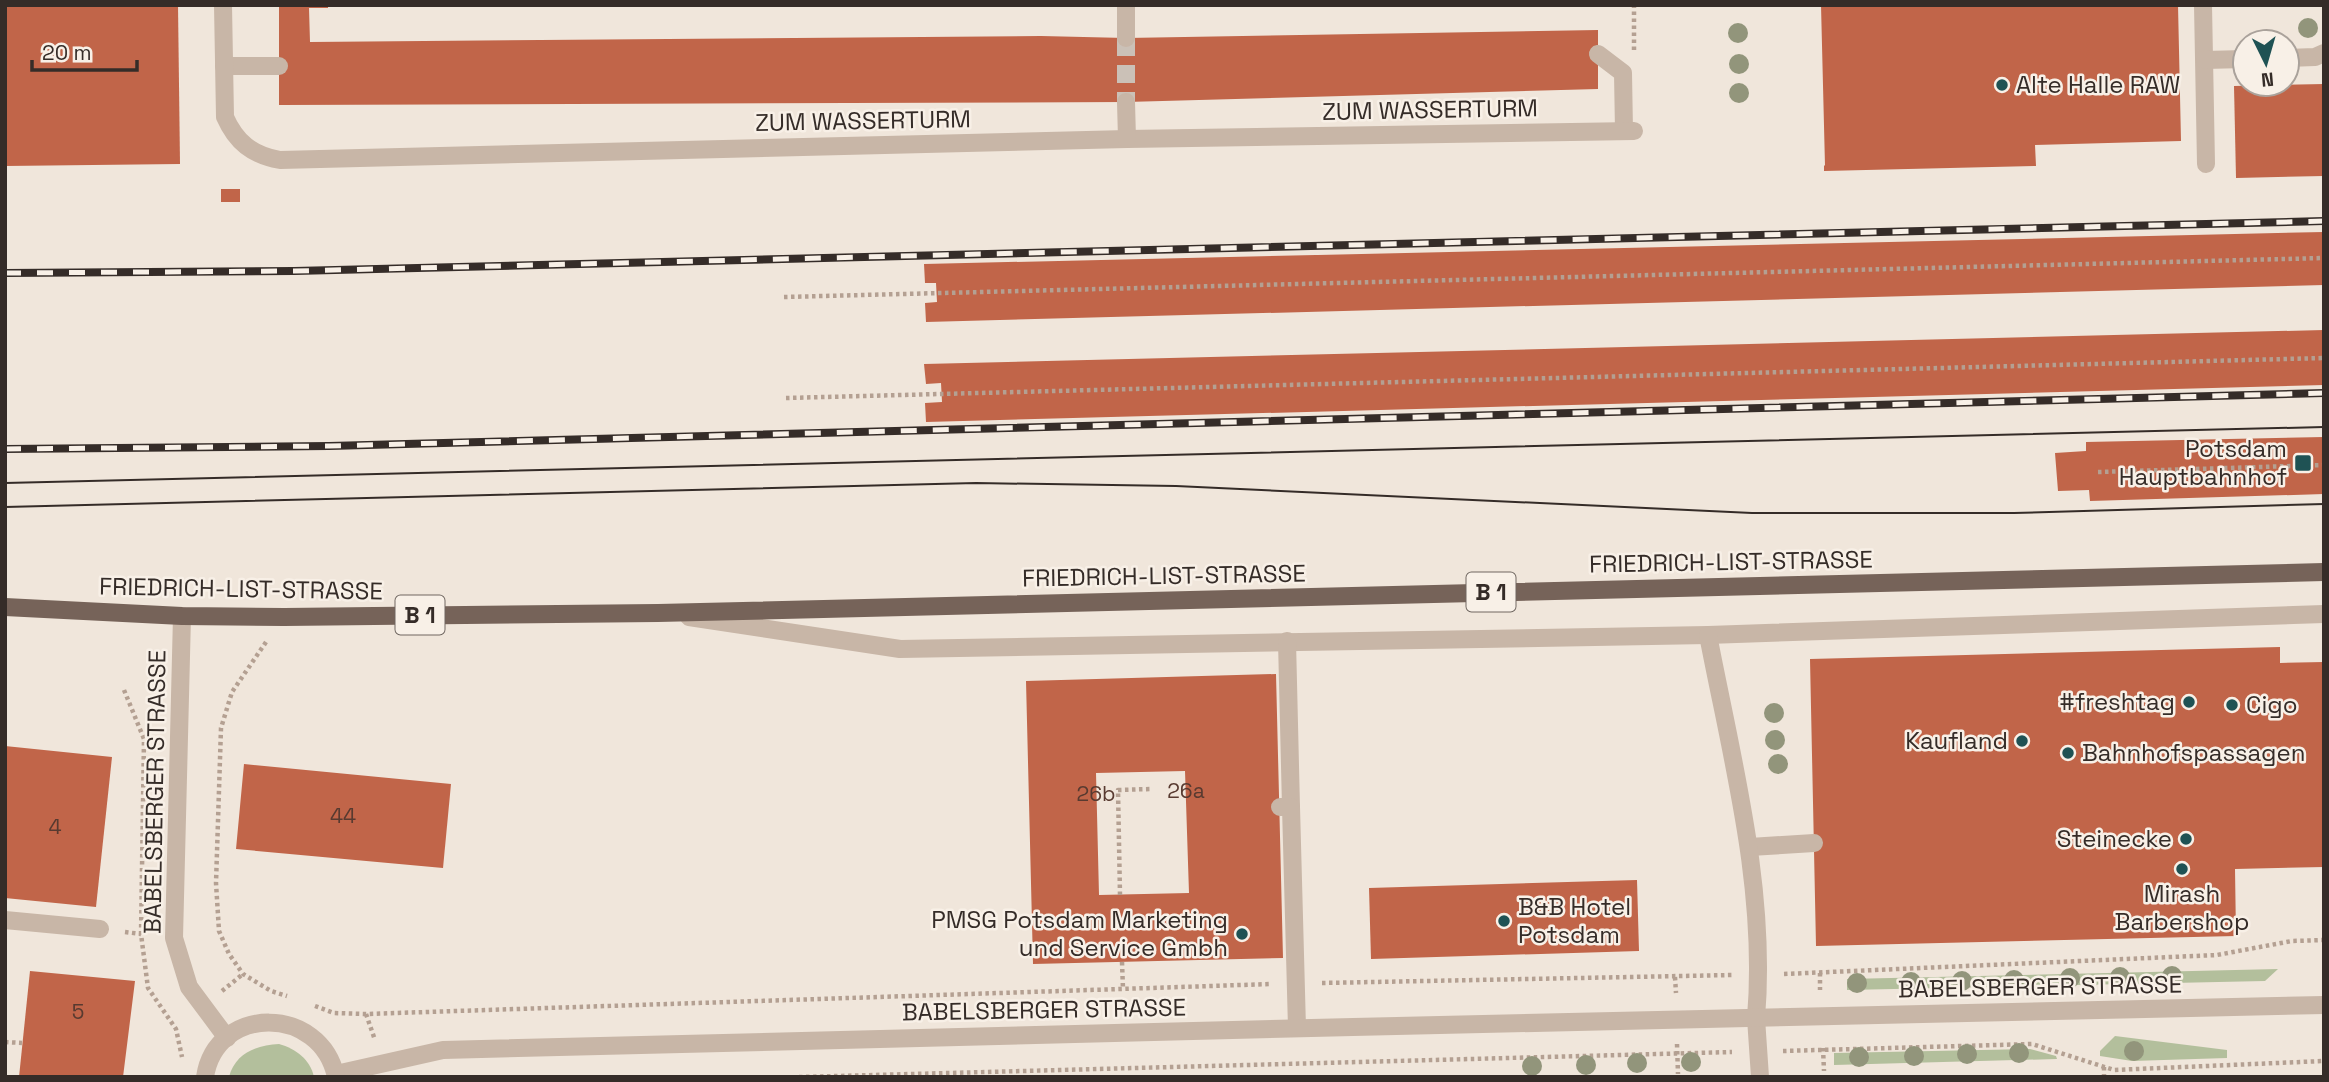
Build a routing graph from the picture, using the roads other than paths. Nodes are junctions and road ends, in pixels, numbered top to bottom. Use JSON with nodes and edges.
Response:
{"nodes":[{"id":1,"x":223,"y":5,"type":"edge"},
{"id":2,"x":1126,"y":5,"type":"edge"},
{"id":3,"x":2203,"y":5,"type":"edge"},
{"id":4,"x":1126,"y":38,"type":"tunnel mouth"},
{"id":5,"x":2324,"y":53,"type":"edge"},
{"id":6,"x":1598,"y":54,"type":"dead end"},
{"id":7,"x":2301,"y":58,"type":"edge"},
{"id":8,"x":2231,"y":59,"type":"edge"},
{"id":9,"x":2205,"y":60,"type":"junction"},
{"id":10,"x":224,"y":66,"type":"junction"},
{"id":11,"x":279,"y":66,"type":"dead end"},
{"id":12,"x":1126,"y":102,"type":"tunnel mouth"},
{"id":13,"x":1126,"y":139,"type":"junction"},
{"id":14,"x":2206,"y":164,"type":"dead end"},
{"id":15,"x":2324,"y":572,"type":"edge"},
{"id":16,"x":5,"y":607,"type":"edge"},
{"id":17,"x":658,"y":612,"type":"junction"},
{"id":18,"x":2324,"y":614,"type":"edge"},
{"id":19,"x":182,"y":616,"type":"junction"},
{"id":20,"x":1708,"y":635,"type":"junction"},
{"id":21,"x":1287,"y":641,"type":"junction"},
{"id":22,"x":1814,"y":843,"type":"dead end"},
{"id":23,"x":1750,"y":847,"type":"junction"},
{"id":24,"x":5,"y":920,"type":"edge"},
{"id":25,"x":100,"y":929,"type":"dead end"},
{"id":26,"x":2324,"y":1005,"type":"edge"},
{"id":27,"x":1756,"y":1018,"type":"junction"},
{"id":28,"x":1297,"y":1028,"type":"junction"},
{"id":29,"x":227,"y":1038,"type":"junction"},
{"id":30,"x":336,"y":1075,"type":"edge"},
{"id":31,"x":205,"y":1077,"type":"edge"},
{"id":32,"x":1760,"y":1077,"type":"edge"}],
"edges":[{"from":1,"to":10,"type":"street","name":"ZUM WASSERTURM"},
{"from":2,"to":4,"type":"street"},
{"from":3,"to":9,"type":"street"},
{"from":5,"to":7,"type":"street"},
{"from":6,"to":13,"type":"street","name":"ZUM WASSERTURM"},
{"from":8,"to":9,"type":"street"},
{"from":9,"to":14,"type":"street"},
{"from":10,"to":11,"type":"street"},
{"from":10,"to":13,"type":"street","name":"ZUM WASSERTURM"},
{"from":12,"to":13,"type":"street"},
{"from":15,"to":17,"type":"main road","name":"FRIEDRICH-LIST-STRASSE","number":"B 1"},
{"from":16,"to":19,"type":"main road","name":"FRIEDRICH-LIST-STRASSE","number":"B 1"},
{"from":17,"to":19,"type":"main road","name":"FRIEDRICH-LIST-STRASSE","number":"B 1"},
{"from":17,"to":21,"type":"street"},
{"from":18,"to":20,"type":"street"},
{"from":19,"to":29,"type":"street","name":"BABELSBERGER STRASSE"},
{"from":20,"to":21,"type":"street"},
{"from":20,"to":23,"type":"street"},
{"from":21,"to":28,"type":"street"},
{"from":22,"to":23,"type":"street"},
{"from":23,"to":27,"type":"street"},
{"from":24,"to":25,"type":"street"},
{"from":26,"to":27,"type":"street","name":"BABELSBERGER STRASSE"},
{"from":27,"to":28,"type":"street","name":"BABELSBERGER STRASSE"},
{"from":27,"to":32,"type":"street"},
{"from":28,"to":30,"type":"street","name":"BABELSBERGER STRASSE"},
{"from":29,"to":30,"type":"street"},
{"from":29,"to":31,"type":"street"}]}
